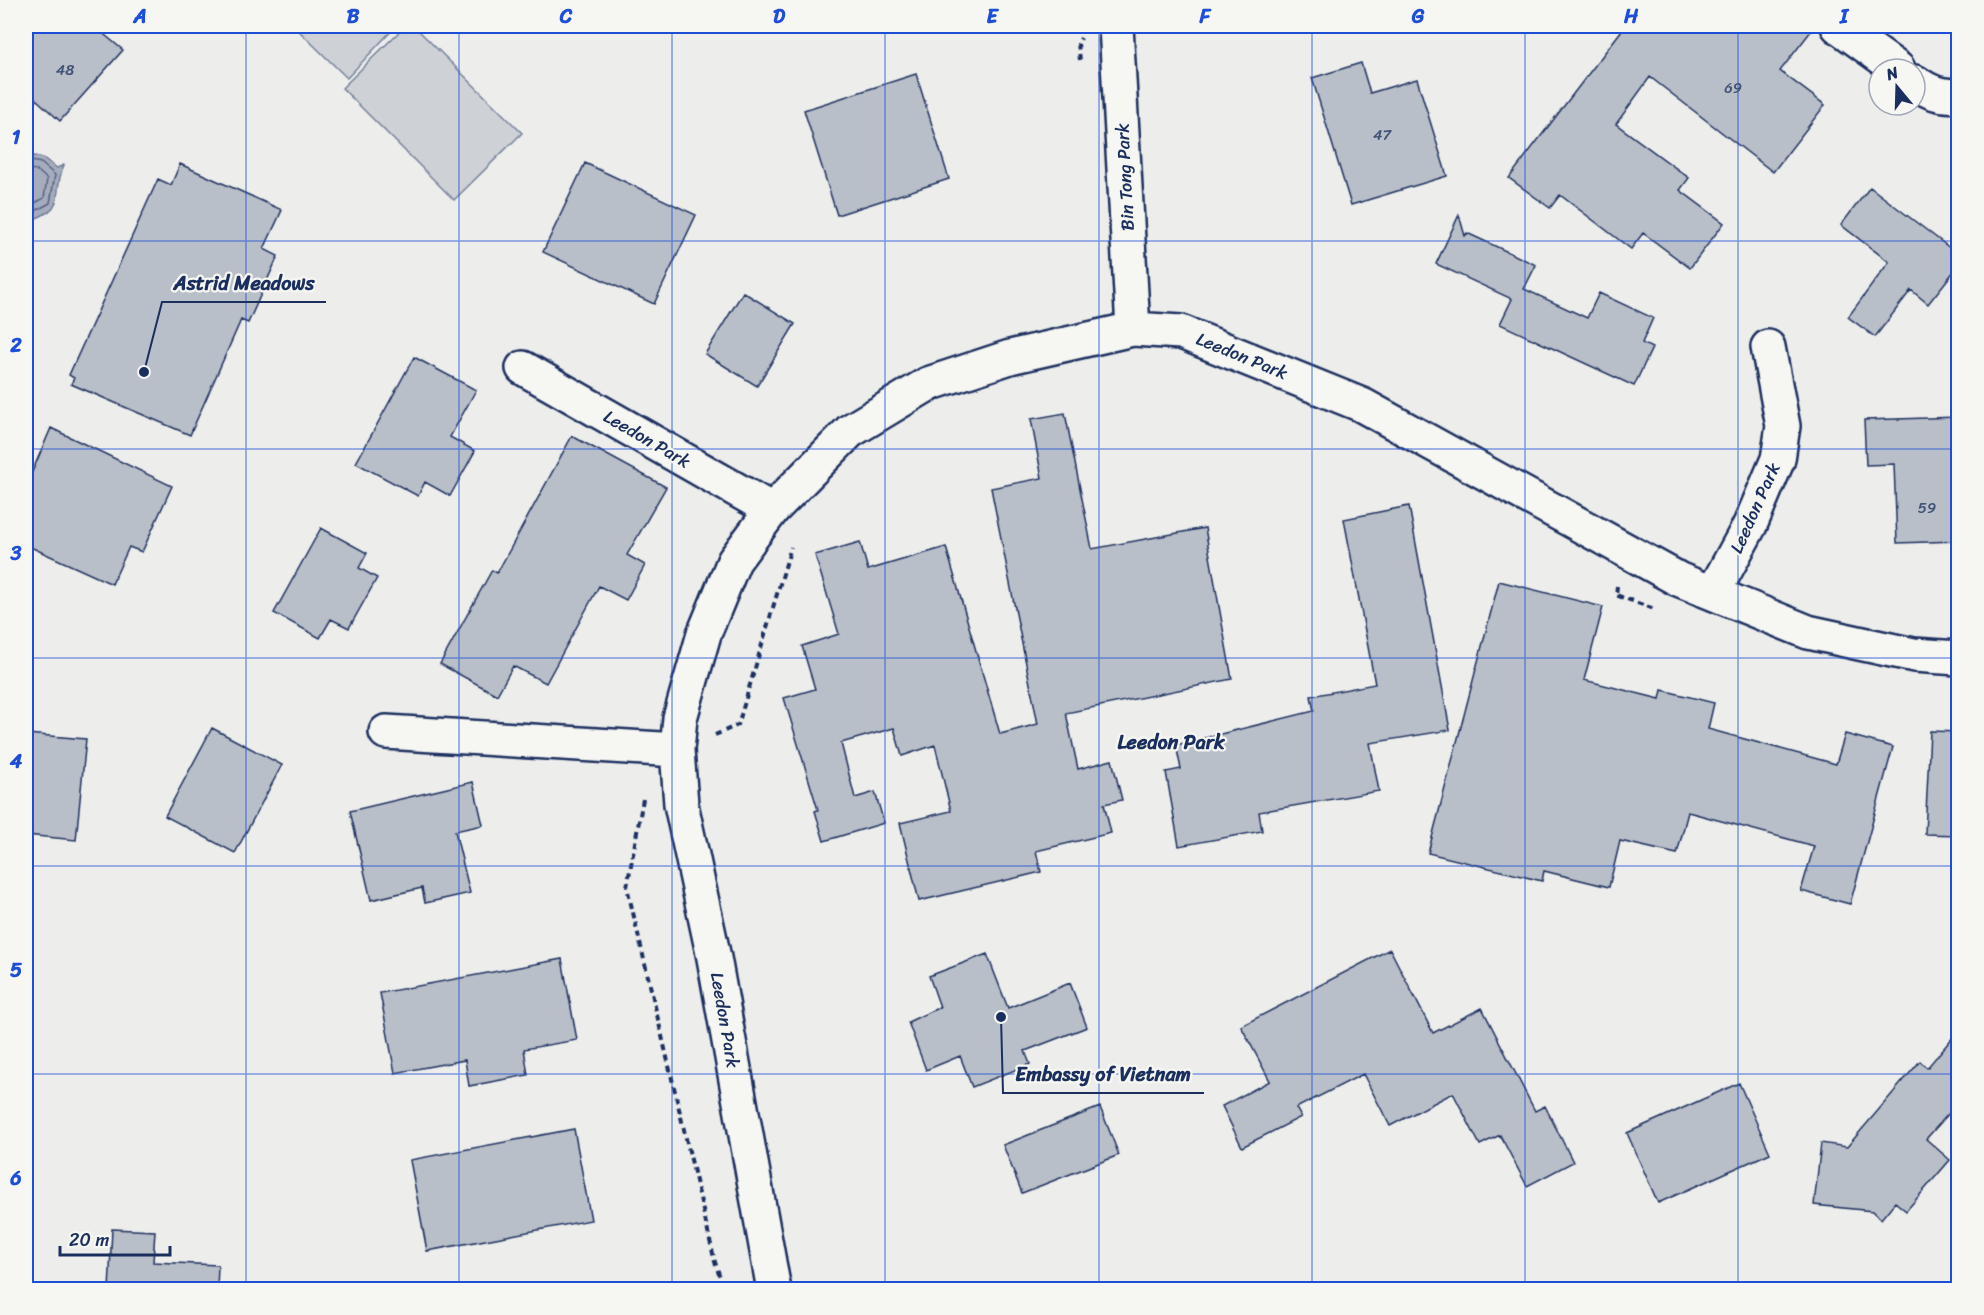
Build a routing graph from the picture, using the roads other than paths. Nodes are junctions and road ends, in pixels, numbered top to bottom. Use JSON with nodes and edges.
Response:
{"nodes":[{"id":1,"x":1116,"y":26,"type":"edge"},
{"id":2,"x":1838,"y":26,"type":"edge"},
{"id":3,"x":1881,"y":57,"type":"edge"},
{"id":4,"x":1927,"y":90,"type":"edge"},
{"id":5,"x":1959,"y":95,"type":"edge"},
{"id":6,"x":1133,"y":329,"type":"junction"},
{"id":7,"x":1768,"y":346,"type":"dead end"},
{"id":8,"x":523,"y":368,"type":"dead end"},
{"id":9,"x":772,"y":510,"type":"junction"},
{"id":10,"x":1713,"y":593,"type":"junction"},
{"id":11,"x":1959,"y":658,"type":"edge"},
{"id":12,"x":386,"y":732,"type":"dead end"},
{"id":13,"x":677,"y":750,"type":"junction"},
{"id":14,"x":774,"y":1290,"type":"edge"}],
"edges":[{"from":1,"to":6,"type":"street","name":"Bin Tong Park"},
{"from":2,"to":3,"type":"street"},
{"from":4,"to":5,"type":"street"},
{"from":6,"to":9,"type":"street","name":"Leedon Park"},
{"from":6,"to":10,"type":"street","name":"Leedon Park"},
{"from":7,"to":10,"type":"street","name":"Leedon Park"},
{"from":8,"to":9,"type":"street","name":"Leedon Park"},
{"from":9,"to":13,"type":"street","name":"Leedon Park"},
{"from":10,"to":11,"type":"street","name":"Leedon Park"},
{"from":12,"to":13,"type":"street"},
{"from":13,"to":14,"type":"street","name":"Leedon Park"}]}
